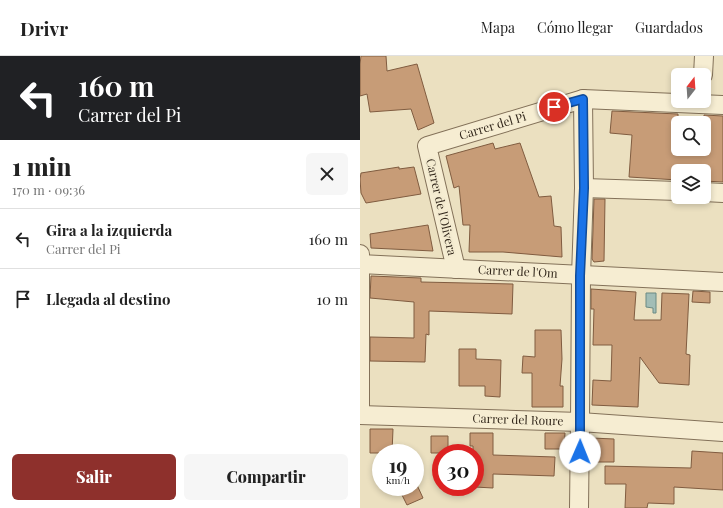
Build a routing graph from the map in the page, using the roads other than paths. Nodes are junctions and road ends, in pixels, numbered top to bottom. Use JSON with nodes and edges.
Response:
{"nodes":[{"id":1,"x":704,"y":56,"type":"edge"},
{"id":2,"x":703,"y":68,"type":"edge"},
{"id":3,"x":583,"y":99,"type":"junction"},
{"id":4,"x":671,"y":101,"type":"edge"},
{"id":5,"x":711,"y":103,"type":"edge"},
{"id":6,"x":723,"y":105,"type":"edge"},
{"id":7,"x":427,"y":146,"type":"joint"},
{"id":8,"x":584,"y":188,"type":"junction"},
{"id":9,"x":671,"y":191,"type":"edge"},
{"id":10,"x":711,"y":192,"type":"edge"},
{"id":11,"x":723,"y":193,"type":"edge"},
{"id":12,"x":360,"y":261,"type":"edge"},
{"id":13,"x":456,"y":269,"type":"junction"},
{"id":14,"x":580,"y":276,"type":"junction"},
{"id":15,"x":723,"y":282,"type":"edge"},
{"id":16,"x":360,"y":415,"type":"edge"},
{"id":17,"x":580,"y":422,"type":"junction"},
{"id":18,"x":723,"y":432,"type":"edge"},
{"id":19,"x":578,"y":508,"type":"edge"}],
"edges":[{"from":1,"to":2,"type":"street"},
{"from":3,"to":4,"type":"street","name":"Carrer del Pi"},
{"from":3,"to":7,"type":"street","name":"Carrer del Pi"},
{"from":3,"to":8,"type":"street"},
{"from":5,"to":6,"type":"street","name":"Carrer del Pi"},
{"from":7,"to":13,"type":"street","name":"Carrer de l'Olivera"},
{"from":8,"to":9,"type":"street"},
{"from":8,"to":14,"type":"street"},
{"from":10,"to":11,"type":"street"},
{"from":12,"to":13,"type":"street","name":"Carrer de l'Om"},
{"from":12,"to":16,"type":"street"},
{"from":13,"to":14,"type":"street","name":"Carrer de l'Om"},
{"from":14,"to":15,"type":"street","name":"Carrer de l'Om"},
{"from":14,"to":17,"type":"street"},
{"from":16,"to":17,"type":"street","name":"Carrer del Roure"},
{"from":17,"to":18,"type":"street","name":"Carrer del Roure"},
{"from":17,"to":19,"type":"street"}]}
